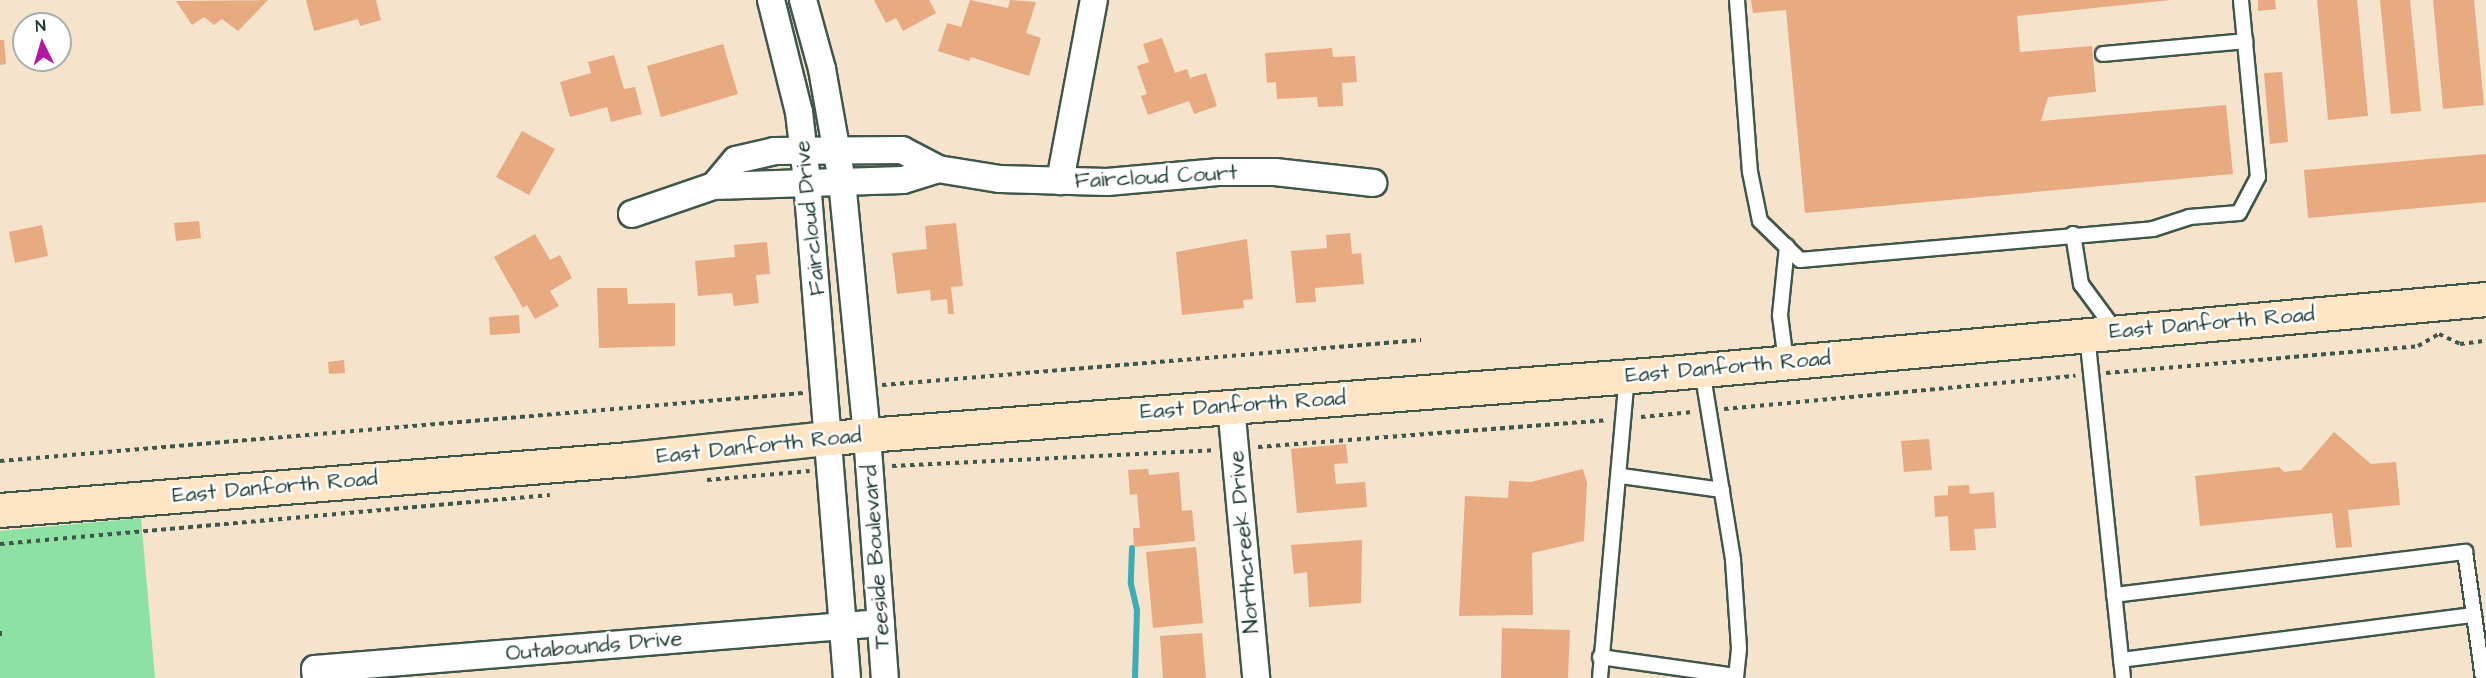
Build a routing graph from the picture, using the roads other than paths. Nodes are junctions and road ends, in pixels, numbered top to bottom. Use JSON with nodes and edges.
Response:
{"nodes":[{"id":1,"x":771,"y":0,"type":"edge"},
{"id":2,"x":802,"y":0,"type":"edge"},
{"id":3,"x":1094,"y":0,"type":"edge"},
{"id":4,"x":1737,"y":0,"type":"edge"},
{"id":5,"x":2241,"y":0,"type":"edge"},
{"id":6,"x":2244,"y":41,"type":"junction"},
{"id":7,"x":2103,"y":54,"type":"dead end"},
{"id":8,"x":837,"y":150,"type":"junction"},
{"id":9,"x":804,"y":151,"type":"junction"},
{"id":10,"x":938,"y":169,"type":"junction"},
{"id":11,"x":842,"y":181,"type":"junction"},
{"id":12,"x":1060,"y":181,"type":"junction"},
{"id":13,"x":807,"y":182,"type":"junction"},
{"id":14,"x":1373,"y":183,"type":"dead end"},
{"id":15,"x":714,"y":186,"type":"junction"},
{"id":16,"x":632,"y":214,"type":"dead end"},
{"id":17,"x":2073,"y":234,"type":"junction"},
{"id":18,"x":1787,"y":246,"type":"junction"},
{"id":19,"x":2486,"y":299,"type":"edge"},
{"id":20,"x":2101,"y":333,"type":"junction"},
{"id":21,"x":1786,"y":362,"type":"junction"},
{"id":22,"x":1702,"y":370,"type":"junction"},
{"id":23,"x":1627,"y":376,"type":"junction"},
{"id":24,"x":1231,"y":406,"type":"junction"},
{"id":25,"x":867,"y":435,"type":"junction"},
{"id":26,"x":828,"y":438,"type":"junction"},
{"id":27,"x":1621,"y":476,"type":"junction"},
{"id":28,"x":1722,"y":490,"type":"junction"},
{"id":29,"x":0,"y":510,"type":"edge"},
{"id":30,"x":2114,"y":595,"type":"junction"},
{"id":31,"x":2474,"y":615,"type":"junction"},
{"id":32,"x":881,"y":623,"type":"junction"},
{"id":33,"x":842,"y":626,"type":"junction"},
{"id":34,"x":1600,"y":657,"type":"junction"},
{"id":35,"x":2121,"y":660,"type":"junction"},
{"id":36,"x":1736,"y":677,"type":"edge"},
{"id":37,"x":316,"y":678,"type":"edge"},
{"id":38,"x":847,"y":678,"type":"edge"},
{"id":39,"x":885,"y":678,"type":"edge"},
{"id":40,"x":1256,"y":678,"type":"edge"},
{"id":41,"x":1600,"y":678,"type":"edge"},
{"id":42,"x":2123,"y":678,"type":"edge"},
{"id":43,"x":2483,"y":678,"type":"edge"}],
"edges":[{"from":1,"to":9,"type":"street","name":"Faircloud Drive"},
{"from":2,"to":8,"type":"street","name":"Faircloud Drive"},
{"from":3,"to":12,"type":"street"},
{"from":4,"to":18,"type":"lane"},
{"from":5,"to":6,"type":"lane"},
{"from":6,"to":7,"type":"lane"},
{"from":6,"to":17,"type":"lane"},
{"from":8,"to":9,"type":"street","name":"Faircloud Court"},
{"from":8,"to":10,"type":"street","name":"Faircloud Court"},
{"from":8,"to":11,"type":"street","name":"Faircloud Drive"},
{"from":9,"to":13,"type":"street","name":"Faircloud Drive"},
{"from":9,"to":15,"type":"street","name":"Faircloud Court"},
{"from":10,"to":11,"type":"street","name":"Faircloud Court"},
{"from":10,"to":12,"type":"street","name":"Faircloud Court"},
{"from":11,"to":13,"type":"street","name":"Faircloud Court"},
{"from":11,"to":25,"type":"street","name":"Faircloud Drive"},
{"from":12,"to":14,"type":"street","name":"Faircloud Court"},
{"from":13,"to":15,"type":"street","name":"Faircloud Court"},
{"from":13,"to":26,"type":"street","name":"Faircloud Drive"},
{"from":15,"to":16,"type":"street","name":"Faircloud Court"},
{"from":17,"to":18,"type":"lane"},
{"from":17,"to":20,"type":"lane"},
{"from":18,"to":21,"type":"lane"},
{"from":19,"to":20,"type":"street","name":"East Danforth Road"},
{"from":20,"to":21,"type":"street","name":"East Danforth Road"},
{"from":20,"to":30,"type":"lane"},
{"from":21,"to":22,"type":"street","name":"East Danforth Road"},
{"from":22,"to":23,"type":"street","name":"East Danforth Road"},
{"from":22,"to":28,"type":"lane"},
{"from":23,"to":24,"type":"street","name":"East Danforth Road"},
{"from":23,"to":27,"type":"lane"},
{"from":24,"to":25,"type":"street","name":"East Danforth Road"},
{"from":24,"to":40,"type":"street","name":"Northcreek Drive"},
{"from":25,"to":26,"type":"street","name":"East Danforth Road"},
{"from":25,"to":32,"type":"street","name":"Teeside Boulevard"},
{"from":26,"to":29,"type":"street","name":"East Danforth Road"},
{"from":26,"to":33,"type":"street","name":"Teeside Boulevard"},
{"from":27,"to":28,"type":"lane"},
{"from":27,"to":34,"type":"lane"},
{"from":28,"to":36,"type":"lane"},
{"from":30,"to":31,"type":"lane"},
{"from":30,"to":35,"type":"lane"},
{"from":31,"to":35,"type":"lane"},
{"from":31,"to":43,"type":"lane"},
{"from":32,"to":33,"type":"street","name":"Outabounds Drive"},
{"from":32,"to":39,"type":"street","name":"Teeside Boulevard"},
{"from":33,"to":37,"type":"street","name":"Outabounds Drive"},
{"from":33,"to":38,"type":"street","name":"Teeside Boulevard"},
{"from":34,"to":36,"type":"lane"},
{"from":34,"to":41,"type":"lane"},
{"from":35,"to":42,"type":"lane"}]}
